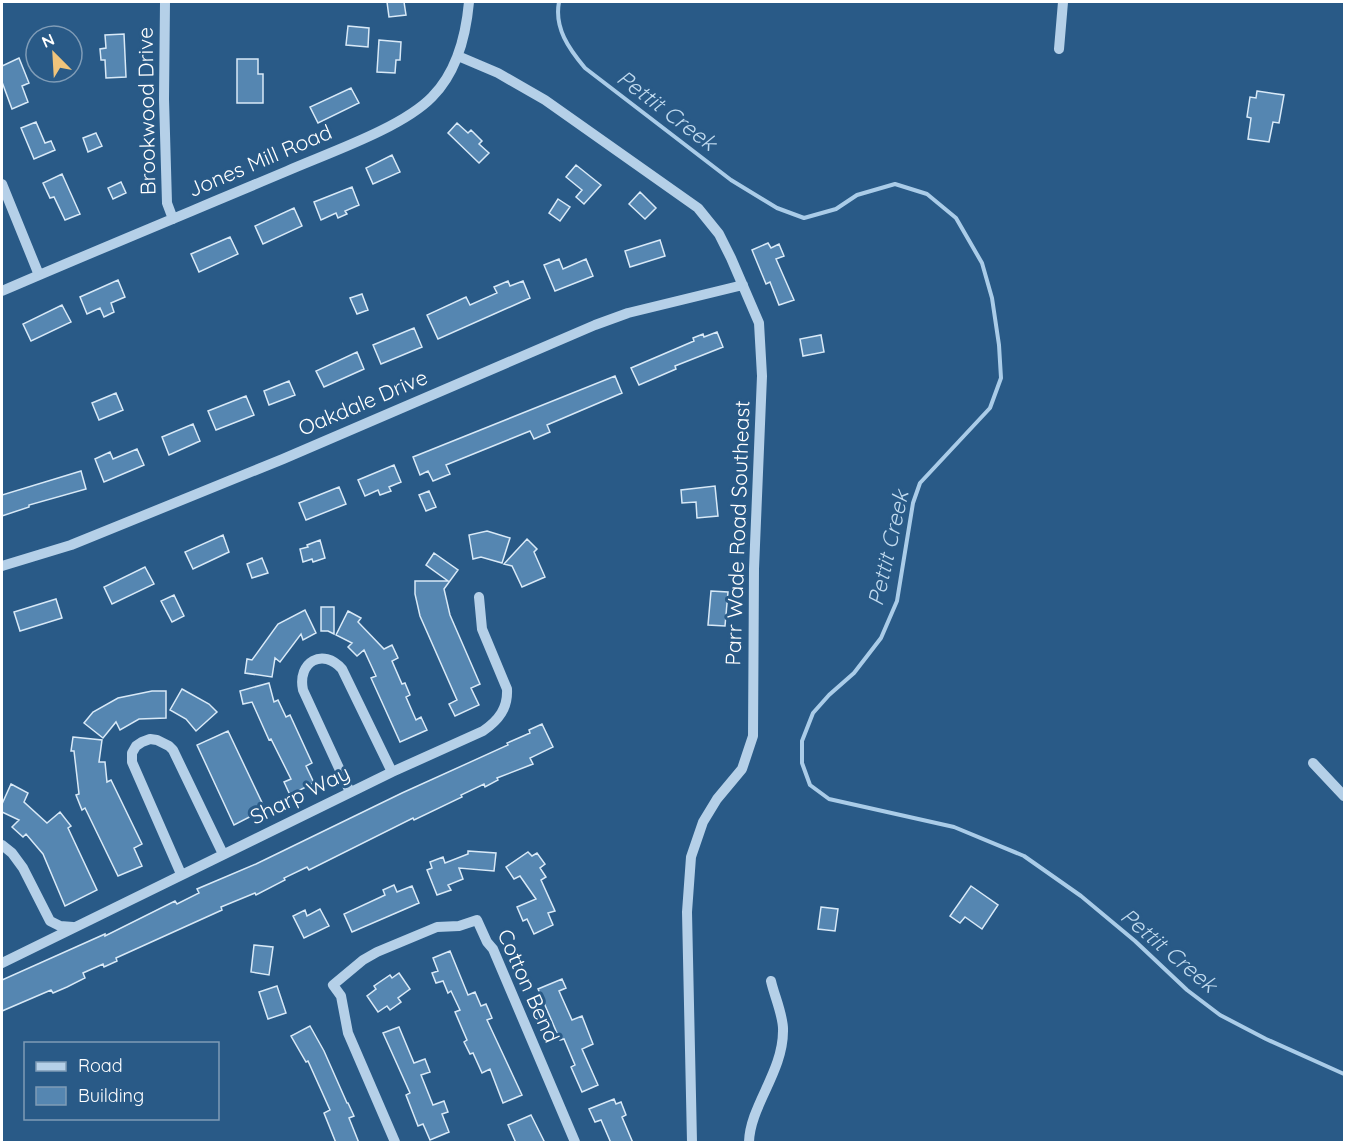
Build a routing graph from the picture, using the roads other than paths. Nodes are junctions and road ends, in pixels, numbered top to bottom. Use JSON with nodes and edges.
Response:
{"nodes":[{"id":1,"x":165,"y":2,"type":"edge"},
{"id":2,"x":469,"y":2,"type":"edge"},
{"id":3,"x":1063,"y":2,"type":"edge"},
{"id":4,"x":1059,"y":49,"type":"dead end"},
{"id":5,"x":458,"y":56,"type":"junction"},
{"id":6,"x":2,"y":184,"type":"edge"},
{"id":7,"x":173,"y":219,"type":"junction"},
{"id":8,"x":39,"y":275,"type":"junction"},
{"id":9,"x":743,"y":285,"type":"junction"},
{"id":10,"x":2,"y":291,"type":"edge"},
{"id":11,"x":2,"y":566,"type":"edge"},
{"id":12,"x":479,"y":597,"type":"dead end"},
{"id":13,"x":1313,"y":763,"type":"dead end"},
{"id":14,"x":392,"y":772,"type":"junction"},
{"id":15,"x":350,"y":792,"type":"junction"},
{"id":16,"x":1344,"y":796,"type":"edge"},
{"id":17,"x":2,"y":845,"type":"edge"},
{"id":18,"x":223,"y":854,"type":"junction"},
{"id":19,"x":181,"y":874,"type":"junction"},
{"id":20,"x":50,"y":921,"type":"junction"},
{"id":21,"x":73,"y":927,"type":"junction"},
{"id":22,"x":43,"y":943,"type":"junction"},
{"id":23,"x":2,"y":963,"type":"edge"},
{"id":24,"x":771,"y":981,"type":"dead end"},
{"id":25,"x":394,"y":1143,"type":"edge"},
{"id":26,"x":575,"y":1143,"type":"edge"},
{"id":27,"x":692,"y":1143,"type":"edge"},
{"id":28,"x":749,"y":1143,"type":"edge"}],
"edges":[{"from":1,"to":7,"type":"street","name":"Brookwood Drive"},
{"from":2,"to":5,"type":"street","name":"Jones Mill Road"},
{"from":3,"to":4,"type":"street"},
{"from":5,"to":7,"type":"street","name":"Jones Mill Road"},
{"from":5,"to":9,"type":"street","name":"Parr Wade Road Southeast"},
{"from":6,"to":8,"type":"street"},
{"from":7,"to":8,"type":"street","name":"Jones Mill Road"},
{"from":8,"to":10,"type":"street","name":"Jones Mill Road"},
{"from":9,"to":11,"type":"street","name":"Oakdale Drive"},
{"from":9,"to":27,"type":"street","name":"Parr Wade Road Southeast"},
{"from":12,"to":14,"type":"street","name":"Sharp Way"},
{"from":13,"to":16,"type":"street"},
{"from":14,"to":15,"type":"street","name":"Sharp Way"},
{"from":14,"to":15,"type":"street"},
{"from":15,"to":18,"type":"street","name":"Sharp Way"},
{"from":17,"to":20,"type":"street"},
{"from":18,"to":19,"type":"street","name":"Sharp Way"},
{"from":18,"to":19,"type":"street"},
{"from":19,"to":21,"type":"street","name":"Sharp Way"},
{"from":20,"to":21,"type":"street"},
{"from":20,"to":22,"type":"street"},
{"from":21,"to":22,"type":"street","name":"Sharp Way"},
{"from":22,"to":23,"type":"street","name":"Sharp Way"},
{"from":24,"to":28,"type":"street"},
{"from":25,"to":26,"type":"street","name":"Cotton Bend"}]}
